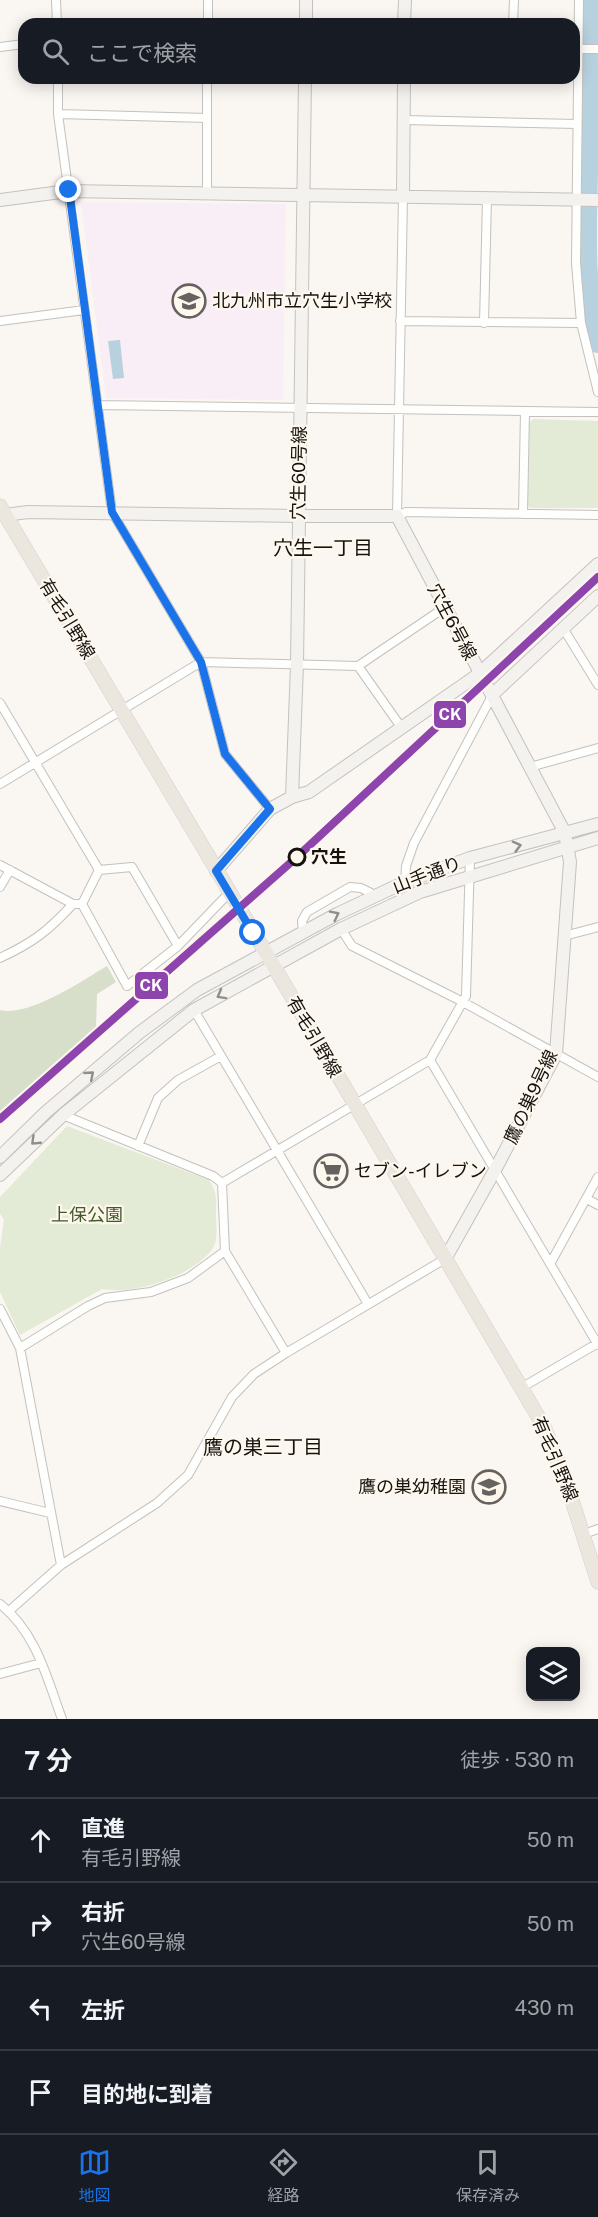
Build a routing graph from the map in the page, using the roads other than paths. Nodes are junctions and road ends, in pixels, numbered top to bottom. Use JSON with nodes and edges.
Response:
{"nodes":[{"id":1,"x":56,"y":0,"type":"edge"},
{"id":2,"x":208,"y":0,"type":"edge"},
{"id":3,"x":306,"y":0,"type":"edge"},
{"id":4,"x":405,"y":0,"type":"edge"},
{"id":5,"x":513,"y":0,"type":"edge"},
{"id":6,"x":579,"y":0,"type":"edge"},
{"id":7,"x":57,"y":18,"type":"edge"},
{"id":8,"x":208,"y":18,"type":"edge"},
{"id":9,"x":306,"y":18,"type":"edge"},
{"id":10,"x":404,"y":18,"type":"edge"},
{"id":11,"x":513,"y":18,"type":"edge"},
{"id":12,"x":579,"y":18,"type":"edge"},
{"id":13,"x":18,"y":46,"type":"edge"},
{"id":14,"x":0,"y":47,"type":"edge"},
{"id":15,"x":580,"y":49,"type":"edge"},
{"id":16,"x":598,"y":49,"type":"edge"},
{"id":17,"x":58,"y":84,"type":"edge"},
{"id":18,"x":207,"y":84,"type":"edge"},
{"id":19,"x":305,"y":84,"type":"edge"},
{"id":20,"x":404,"y":84,"type":"edge"},
{"id":21,"x":578,"y":84,"type":"edge"},
{"id":22,"x":58,"y":114,"type":"junction"},
{"id":23,"x":207,"y":118,"type":"junction"},
{"id":24,"x":404,"y":120,"type":"junction"},
{"id":25,"x":577,"y":124,"type":"junction"},
{"id":26,"x":69,"y":190,"type":"junction"},
{"id":27,"x":207,"y":194,"type":"junction"},
{"id":28,"x":303,"y":195,"type":"junction"},
{"id":29,"x":403,"y":197,"type":"junction"},
{"id":30,"x":487,"y":199,"type":"junction"},
{"id":31,"x":0,"y":200,"type":"edge"},
{"id":32,"x":577,"y":200,"type":"junction"},
{"id":33,"x":598,"y":200,"type":"edge"},
{"id":34,"x":84,"y":310,"type":"junction"},
{"id":35,"x":0,"y":321,"type":"edge"},
{"id":36,"x":400,"y":321,"type":"junction"},
{"id":37,"x":484,"y":322,"type":"junction"},
{"id":38,"x":581,"y":323,"type":"junction"},
{"id":39,"x":598,"y":392,"type":"edge"},
{"id":40,"x":98,"y":405,"type":"junction"},
{"id":41,"x":300,"y":406,"type":"junction"},
{"id":42,"x":399,"y":410,"type":"junction"},
{"id":43,"x":525,"y":412,"type":"junction"},
{"id":44,"x":598,"y":412,"type":"edge"},
{"id":45,"x":112,"y":512,"type":"junction"},
{"id":46,"x":2,"y":513,"type":"edge"},
{"id":47,"x":523,"y":514,"type":"junction"},
{"id":48,"x":598,"y":515,"type":"edge"},
{"id":49,"x":297,"y":516,"type":"junction"},
{"id":50,"x":397,"y":516,"type":"junction"},
{"id":51,"x":598,"y":564,"type":"edge"},
{"id":52,"x":598,"y":596,"type":"edge"},
{"id":53,"x":444,"y":608,"type":"junction"},
{"id":54,"x":563,"y":628,"type":"junction"},
{"id":55,"x":201,"y":662,"type":"junction"},
{"id":56,"x":297,"y":665,"type":"junction"},
{"id":57,"x":358,"y":666,"type":"junction"},
{"id":58,"x":479,"y":674,"type":"junction"},
{"id":59,"x":598,"y":685,"type":"edge"},
{"id":60,"x":493,"y":694,"type":"junction"},
{"id":61,"x":0,"y":703,"type":"edge"},
{"id":62,"x":121,"y":711,"type":"junction"},
{"id":63,"x":401,"y":727,"type":"junction"},
{"id":64,"x":598,"y":748,"type":"edge"},
{"id":65,"x":35,"y":762,"type":"junction"},
{"id":66,"x":530,"y":767,"type":"junction"},
{"id":67,"x":0,"y":784,"type":"edge"},
{"id":68,"x":292,"y":797,"type":"junction"},
{"id":69,"x":270,"y":809,"type":"junction"},
{"id":70,"x":598,"y":824,"type":"edge"},
{"id":71,"x":565,"y":833,"type":"junction"},
{"id":72,"x":598,"y":838,"type":"edge"},
{"id":73,"x":568,"y":847,"type":"junction"},
{"id":74,"x":470,"y":858,"type":"junction"},
{"id":75,"x":0,"y":865,"type":"edge"},
{"id":76,"x":10,"y":870,"type":"junction"},
{"id":77,"x":99,"y":870,"type":"junction"},
{"id":78,"x":216,"y":871,"type":"junction"},
{"id":79,"x":471,"y":875,"type":"junction"},
{"id":80,"x":405,"y":882,"type":"junction"},
{"id":81,"x":0,"y":887,"type":"edge"},
{"id":82,"x":229,"y":893,"type":"junction"},
{"id":83,"x":375,"y":895,"type":"junction"},
{"id":84,"x":78,"y":904,"type":"junction"},
{"id":85,"x":598,"y":927,"type":"edge"},
{"id":86,"x":341,"y":929,"type":"junction"},
{"id":87,"x":303,"y":932,"type":"junction"},
{"id":88,"x":564,"y":936,"type":"junction"},
{"id":89,"x":178,"y":946,"type":"junction"},
{"id":90,"x":266,"y":953,"type":"junction"},
{"id":91,"x":0,"y":958,"type":"edge"},
{"id":92,"x":273,"y":967,"type":"junction"},
{"id":93,"x":463,"y":1002,"type":"junction"},
{"id":94,"x":194,"y":1010,"type":"junction"},
{"id":95,"x":556,"y":1054,"type":"junction"},
{"id":96,"x":221,"y":1056,"type":"junction"},
{"id":97,"x":430,"y":1060,"type":"junction"},
{"id":98,"x":598,"y":1077,"type":"edge"},
{"id":99,"x":354,"y":1106,"type":"junction"},
{"id":100,"x":63,"y":1115,"type":"junction"},
{"id":101,"x":138,"y":1146,"type":"junction"},
{"id":102,"x":276,"y":1151,"type":"junction"},
{"id":103,"x":0,"y":1157,"type":"edge"},
{"id":104,"x":495,"y":1170,"type":"junction"},
{"id":105,"x":0,"y":1175,"type":"edge"},
{"id":106,"x":598,"y":1177,"type":"edge"},
{"id":107,"x":222,"y":1183,"type":"junction"},
{"id":108,"x":587,"y":1199,"type":"junction"},
{"id":109,"x":598,"y":1205,"type":"edge"},
{"id":110,"x":225,"y":1251,"type":"junction"},
{"id":111,"x":445,"y":1259,"type":"junction"},
{"id":112,"x":550,"y":1264,"type":"junction"},
{"id":113,"x":368,"y":1304,"type":"junction"},
{"id":114,"x":0,"y":1309,"type":"edge"},
{"id":115,"x":598,"y":1344,"type":"edge"},
{"id":116,"x":20,"y":1348,"type":"junction"},
{"id":117,"x":286,"y":1353,"type":"junction"},
{"id":118,"x":521,"y":1388,"type":"junction"},
{"id":119,"x":0,"y":1501,"type":"edge"},
{"id":120,"x":50,"y":1513,"type":"junction"},
{"id":121,"x":598,"y":1528,"type":"edge"},
{"id":122,"x":584,"y":1534,"type":"junction"},
{"id":123,"x":61,"y":1565,"type":"junction"},
{"id":124,"x":598,"y":1582,"type":"edge"},
{"id":125,"x":0,"y":1604,"type":"edge"},
{"id":126,"x":9,"y":1611,"type":"junction"},
{"id":127,"x":41,"y":1663,"type":"junction"},
{"id":128,"x":0,"y":1674,"type":"edge"},
{"id":129,"x":62,"y":1719,"type":"edge"}],
"edges":[{"from":1,"to":7,"type":"street"},
{"from":2,"to":8,"type":"street"},
{"from":3,"to":9,"type":"street"},
{"from":4,"to":10,"type":"street"},
{"from":5,"to":11,"type":"street"},
{"from":6,"to":12,"type":"street"},
{"from":13,"to":14,"type":"street"},
{"from":15,"to":16,"type":"street"},
{"from":17,"to":22,"type":"street"},
{"from":18,"to":23,"type":"street"},
{"from":19,"to":28,"type":"street","name":"穴生60号線"},
{"from":20,"to":24,"type":"street"},
{"from":21,"to":25,"type":"street"},
{"from":22,"to":23,"type":"street"},
{"from":22,"to":26,"type":"street"},
{"from":23,"to":27,"type":"street"},
{"from":24,"to":25,"type":"street"},
{"from":24,"to":29,"type":"street"},
{"from":25,"to":32,"type":"street"},
{"from":26,"to":27,"type":"street"},
{"from":26,"to":31,"type":"street"},
{"from":26,"to":34,"type":"street"},
{"from":27,"to":28,"type":"street"},
{"from":28,"to":29,"type":"street"},
{"from":28,"to":41,"type":"street","name":"穴生60号線"},
{"from":29,"to":30,"type":"street"},
{"from":29,"to":36,"type":"street"},
{"from":30,"to":32,"type":"street"},
{"from":30,"to":37,"type":"street"},
{"from":32,"to":33,"type":"street"},
{"from":32,"to":38,"type":"street"},
{"from":34,"to":35,"type":"street"},
{"from":34,"to":40,"type":"street"},
{"from":36,"to":37,"type":"street"},
{"from":36,"to":42,"type":"street"},
{"from":37,"to":38,"type":"street"},
{"from":38,"to":39,"type":"street"},
{"from":40,"to":41,"type":"street"},
{"from":40,"to":45,"type":"street"},
{"from":41,"to":42,"type":"street"},
{"from":41,"to":49,"type":"street","name":"穴生60号線"},
{"from":42,"to":43,"type":"street"},
{"from":42,"to":50,"type":"street"},
{"from":43,"to":44,"type":"street"},
{"from":43,"to":47,"type":"street"},
{"from":45,"to":46,"type":"street"},
{"from":45,"to":49,"type":"street"},
{"from":45,"to":55,"type":"street"},
{"from":46,"to":62,"type":"main road","name":"有毛引野線"},
{"from":47,"to":48,"type":"street"},
{"from":47,"to":50,"type":"street"},
{"from":49,"to":50,"type":"street"},
{"from":49,"to":56,"type":"street","name":"穴生60号線"},
{"from":50,"to":53,"type":"street","name":"穴生6号線"},
{"from":51,"to":58,"type":"street"},
{"from":52,"to":54,"type":"street"},
{"from":53,"to":57,"type":"street"},
{"from":53,"to":58,"type":"street","name":"穴生6号線"},
{"from":54,"to":59,"type":"street"},
{"from":54,"to":60,"type":"street"},
{"from":55,"to":56,"type":"street"},
{"from":55,"to":62,"type":"street"},
{"from":55,"to":69,"type":"street"},
{"from":56,"to":57,"type":"street"},
{"from":56,"to":68,"type":"street","name":"穴生60号線"},
{"from":57,"to":63,"type":"street"},
{"from":58,"to":60,"type":"street","name":"穴生6号線"},
{"from":58,"to":63,"type":"street"},
{"from":60,"to":66,"type":"street","name":"穴生6号線"},
{"from":60,"to":80,"type":"street"},
{"from":61,"to":65,"type":"street"},
{"from":62,"to":65,"type":"street"},
{"from":62,"to":78,"type":"main road","name":"有毛引野線"},
{"from":63,"to":68,"type":"street"},
{"from":64,"to":66,"type":"street"},
{"from":65,"to":67,"type":"street"},
{"from":65,"to":77,"type":"street"},
{"from":66,"to":71,"type":"street","name":"穴生6号線"},
{"from":68,"to":69,"type":"street"},
{"from":69,"to":78,"type":"street"},
{"from":70,"to":71,"type":"street","name":"山手通り"},
{"from":71,"to":73,"type":"street","name":"穴生6号線"},
{"from":74,"to":71,"type":"street","name":"山手通り","one_way":true},
{"from":72,"to":73,"type":"street","name":"山手通り"},
{"from":73,"to":79,"type":"street","name":"山手通り"},
{"from":73,"to":88,"type":"street","name":"鷹の巣9号線"},
{"from":74,"to":79,"type":"street"},
{"from":74,"to":80,"type":"street","name":"山手通り"},
{"from":75,"to":76,"type":"street"},
{"from":76,"to":81,"type":"street"},
{"from":76,"to":84,"type":"street"},
{"from":77,"to":84,"type":"street"},
{"from":77,"to":89,"type":"street"},
{"from":78,"to":82,"type":"main road","name":"有毛引野線"},
{"from":79,"to":86,"type":"street","name":"山手通り"},
{"from":79,"to":93,"type":"street"},
{"from":80,"to":83,"type":"street","name":"山手通り"},
{"from":82,"to":89,"type":"street"},
{"from":82,"to":90,"type":"main road","name":"有毛引野線"},
{"from":87,"to":83,"type":"street","name":"山手通り","one_way":true},
{"from":83,"to":87,"type":"street"},
{"from":84,"to":89,"type":"street"},
{"from":84,"to":91,"type":"street"},
{"from":85,"to":88,"type":"street"},
{"from":86,"to":92,"type":"street","name":"山手通り"},
{"from":86,"to":93,"type":"street"},
{"from":87,"to":90,"type":"street","name":"山手通り"},
{"from":88,"to":95,"type":"street","name":"鷹の巣9号線"},
{"from":90,"to":92,"type":"main road","name":"有毛引野線"},
{"from":103,"to":90,"type":"street","name":"山手通り","one_way":true},
{"from":92,"to":94,"type":"street","name":"山手通り","one_way":true},
{"from":92,"to":99,"type":"main road","name":"有毛引野線"},
{"from":93,"to":95,"type":"street"},
{"from":93,"to":97,"type":"street"},
{"from":94,"to":96,"type":"street"},
{"from":94,"to":100,"type":"street","name":"山手通り"},
{"from":95,"to":98,"type":"street"},
{"from":95,"to":104,"type":"street","name":"鷹の巣9号線"},
{"from":96,"to":101,"type":"street"},
{"from":96,"to":102,"type":"street"},
{"from":97,"to":99,"type":"street"},
{"from":97,"to":104,"type":"street"},
{"from":99,"to":102,"type":"street"},
{"from":99,"to":111,"type":"main road","name":"有毛引野線"},
{"from":100,"to":101,"type":"street"},
{"from":100,"to":105,"type":"street","name":"山手通り","one_way":true},
{"from":101,"to":107,"type":"street"},
{"from":102,"to":107,"type":"street"},
{"from":102,"to":113,"type":"street"},
{"from":104,"to":111,"type":"street","name":"鷹の巣9号線"},
{"from":104,"to":112,"type":"street"},
{"from":106,"to":108,"type":"street"},
{"from":107,"to":110,"type":"street"},
{"from":108,"to":109,"type":"street"},
{"from":108,"to":112,"type":"street"},
{"from":110,"to":116,"type":"street"},
{"from":110,"to":117,"type":"street"},
{"from":111,"to":113,"type":"street"},
{"from":111,"to":118,"type":"main road","name":"有毛引野線"},
{"from":112,"to":115,"type":"street"},
{"from":113,"to":117,"type":"street"},
{"from":114,"to":116,"type":"street"},
{"from":115,"to":118,"type":"street"},
{"from":116,"to":120,"type":"street"},
{"from":117,"to":123,"type":"street"},
{"from":118,"to":122,"type":"main road","name":"有毛引野線"},
{"from":119,"to":120,"type":"street"},
{"from":120,"to":123,"type":"street"},
{"from":121,"to":122,"type":"street"},
{"from":122,"to":124,"type":"main road","name":"有毛引野線"},
{"from":123,"to":126,"type":"street"},
{"from":125,"to":126,"type":"street"},
{"from":126,"to":127,"type":"street"},
{"from":127,"to":128,"type":"street"},
{"from":127,"to":129,"type":"street"}]}
